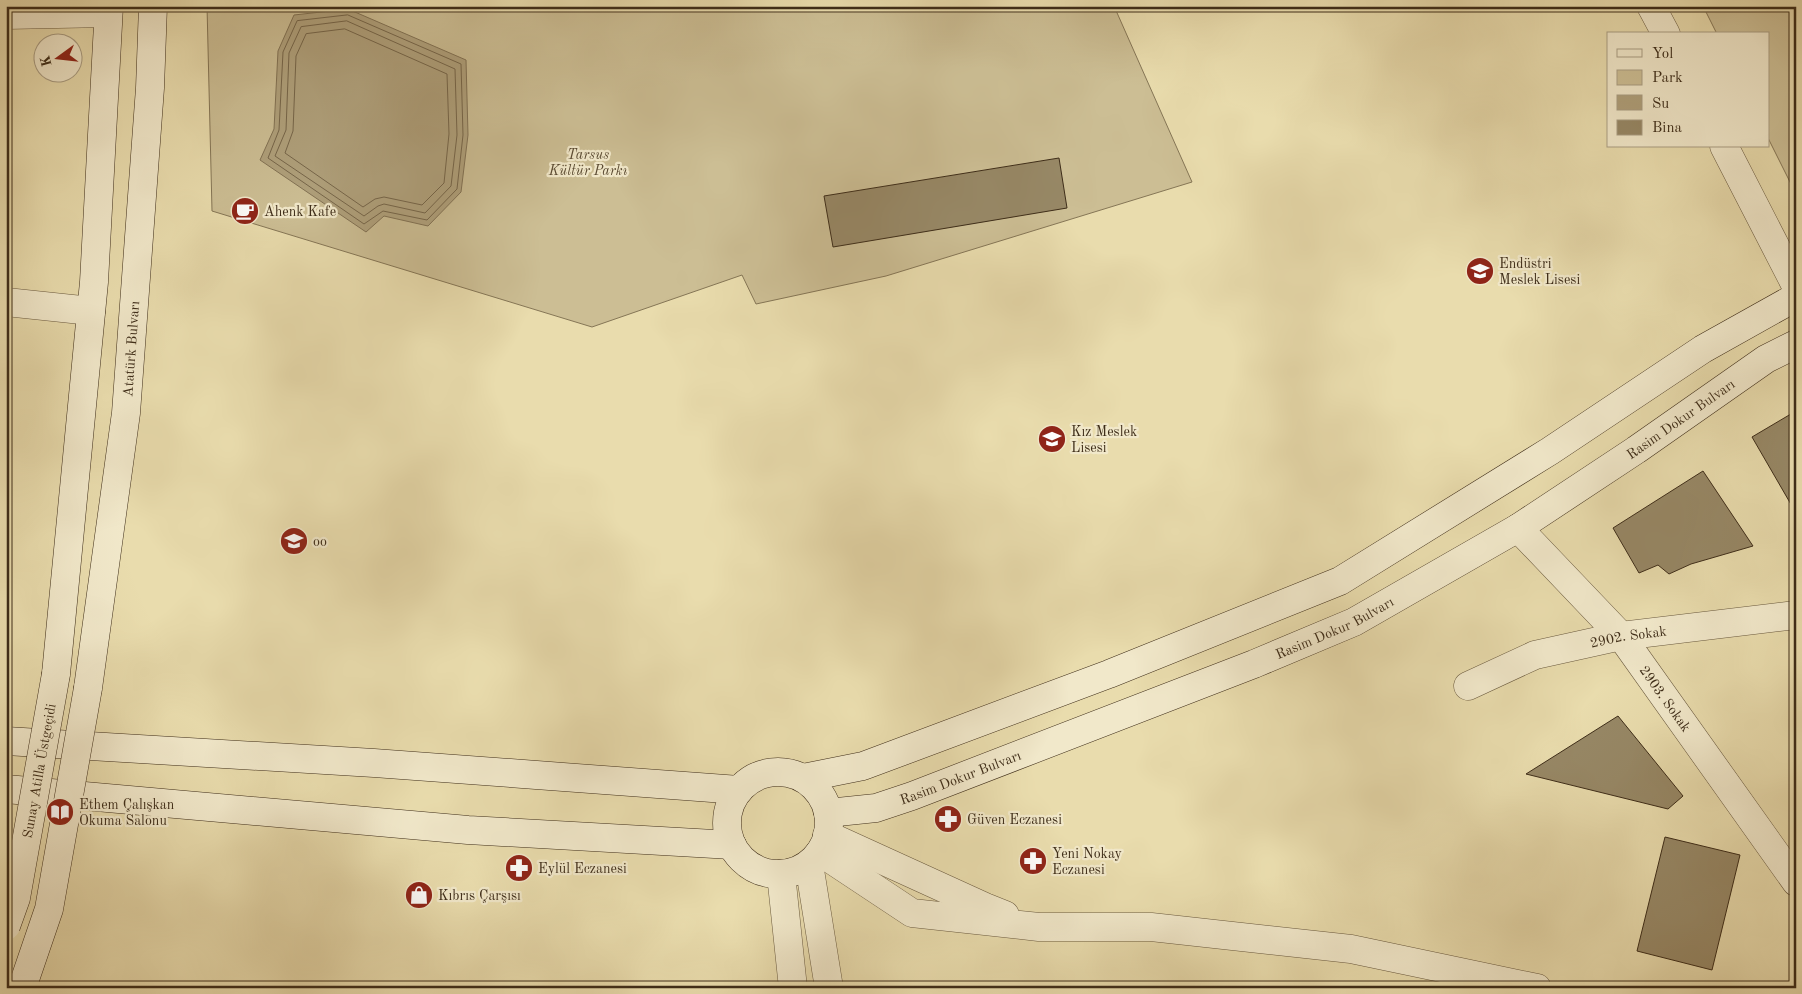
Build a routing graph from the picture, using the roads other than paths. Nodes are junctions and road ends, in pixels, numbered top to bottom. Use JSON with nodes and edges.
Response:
{"nodes":[{"id":1,"x":153,"y":6,"type":"edge"},
{"id":2,"x":1651,"y":6,"type":"edge"},
{"id":3,"x":108,"y":10,"type":"edge"},
{"id":4,"x":6,"y":15,"type":"edge"},
{"id":5,"x":1665,"y":32,"type":"edge"},
{"id":6,"x":1725,"y":148,"type":"edge"},
{"id":7,"x":1796,"y":286,"type":"edge"},
{"id":8,"x":1796,"y":297,"type":"edge"},
{"id":9,"x":6,"y":302,"type":"edge"},
{"id":10,"x":91,"y":310,"type":"junction"},
{"id":11,"x":1796,"y":344,"type":"edge"},
{"id":12,"x":1518,"y":528,"type":"junction"},
{"id":13,"x":1796,"y":615,"type":"edge"},
{"id":14,"x":1621,"y":636,"type":"junction"},
{"id":15,"x":1468,"y":686,"type":"dead end"},
{"id":16,"x":8,"y":742,"type":"edge"},
{"id":17,"x":803,"y":778,"type":"junction"},
{"id":18,"x":6,"y":789,"type":"edge"},
{"id":19,"x":738,"y":790,"type":"junction"},
{"id":20,"x":821,"y":841,"type":"junction"},
{"id":21,"x":732,"y":845,"type":"junction"},
{"id":22,"x":781,"y":874,"type":"junction"},
{"id":23,"x":1796,"y":882,"type":"edge"},
{"id":24,"x":6,"y":926,"type":"edge"},
{"id":25,"x":1039,"y":927,"type":"junction"},
{"id":26,"x":22,"y":988,"type":"edge"},
{"id":27,"x":793,"y":988,"type":"edge"},
{"id":28,"x":829,"y":988,"type":"edge"},
{"id":29,"x":1537,"y":988,"type":"edge"}],
"edges":[{"from":1,"to":26,"type":"main road","name":"Atatürk Bulvarı","bridge":true},
{"from":2,"to":5,"type":"main road"},
{"from":3,"to":4,"type":"main road"},
{"from":3,"to":10,"type":"main road"},
{"from":6,"to":7,"type":"main road"},
{"from":8,"to":17,"type":"main road"},
{"from":9,"to":10,"type":"main road"},
{"from":10,"to":24,"type":"main road","name":"Sunay Atilla Üstgeçidi","bridge":true},
{"from":11,"to":12,"type":"main road","name":"Rasim Dokur Bulvarı"},
{"from":12,"to":14,"type":"main road","name":"2903. Sokak"},
{"from":12,"to":20,"type":"main road","name":"Rasim Dokur Bulvarı"},
{"from":13,"to":14,"type":"main road","name":"2902. Sokak"},
{"from":14,"to":15,"type":"main road","name":"2902. Sokak"},
{"from":14,"to":23,"type":"main road","name":"2903. Sokak"},
{"from":16,"to":19,"type":"main road"},
{"from":17,"to":19,"type":"main road"},
{"from":17,"to":20,"type":"main road"},
{"from":18,"to":21,"type":"main road"},
{"from":19,"to":21,"type":"main road"},
{"from":20,"to":22,"type":"main road"},
{"from":20,"to":25,"type":"main road"},
{"from":20,"to":25,"type":"main road"},
{"from":20,"to":28,"type":"main road"},
{"from":21,"to":22,"type":"main road"},
{"from":22,"to":27,"type":"main road"},
{"from":25,"to":29,"type":"main road"}]}
